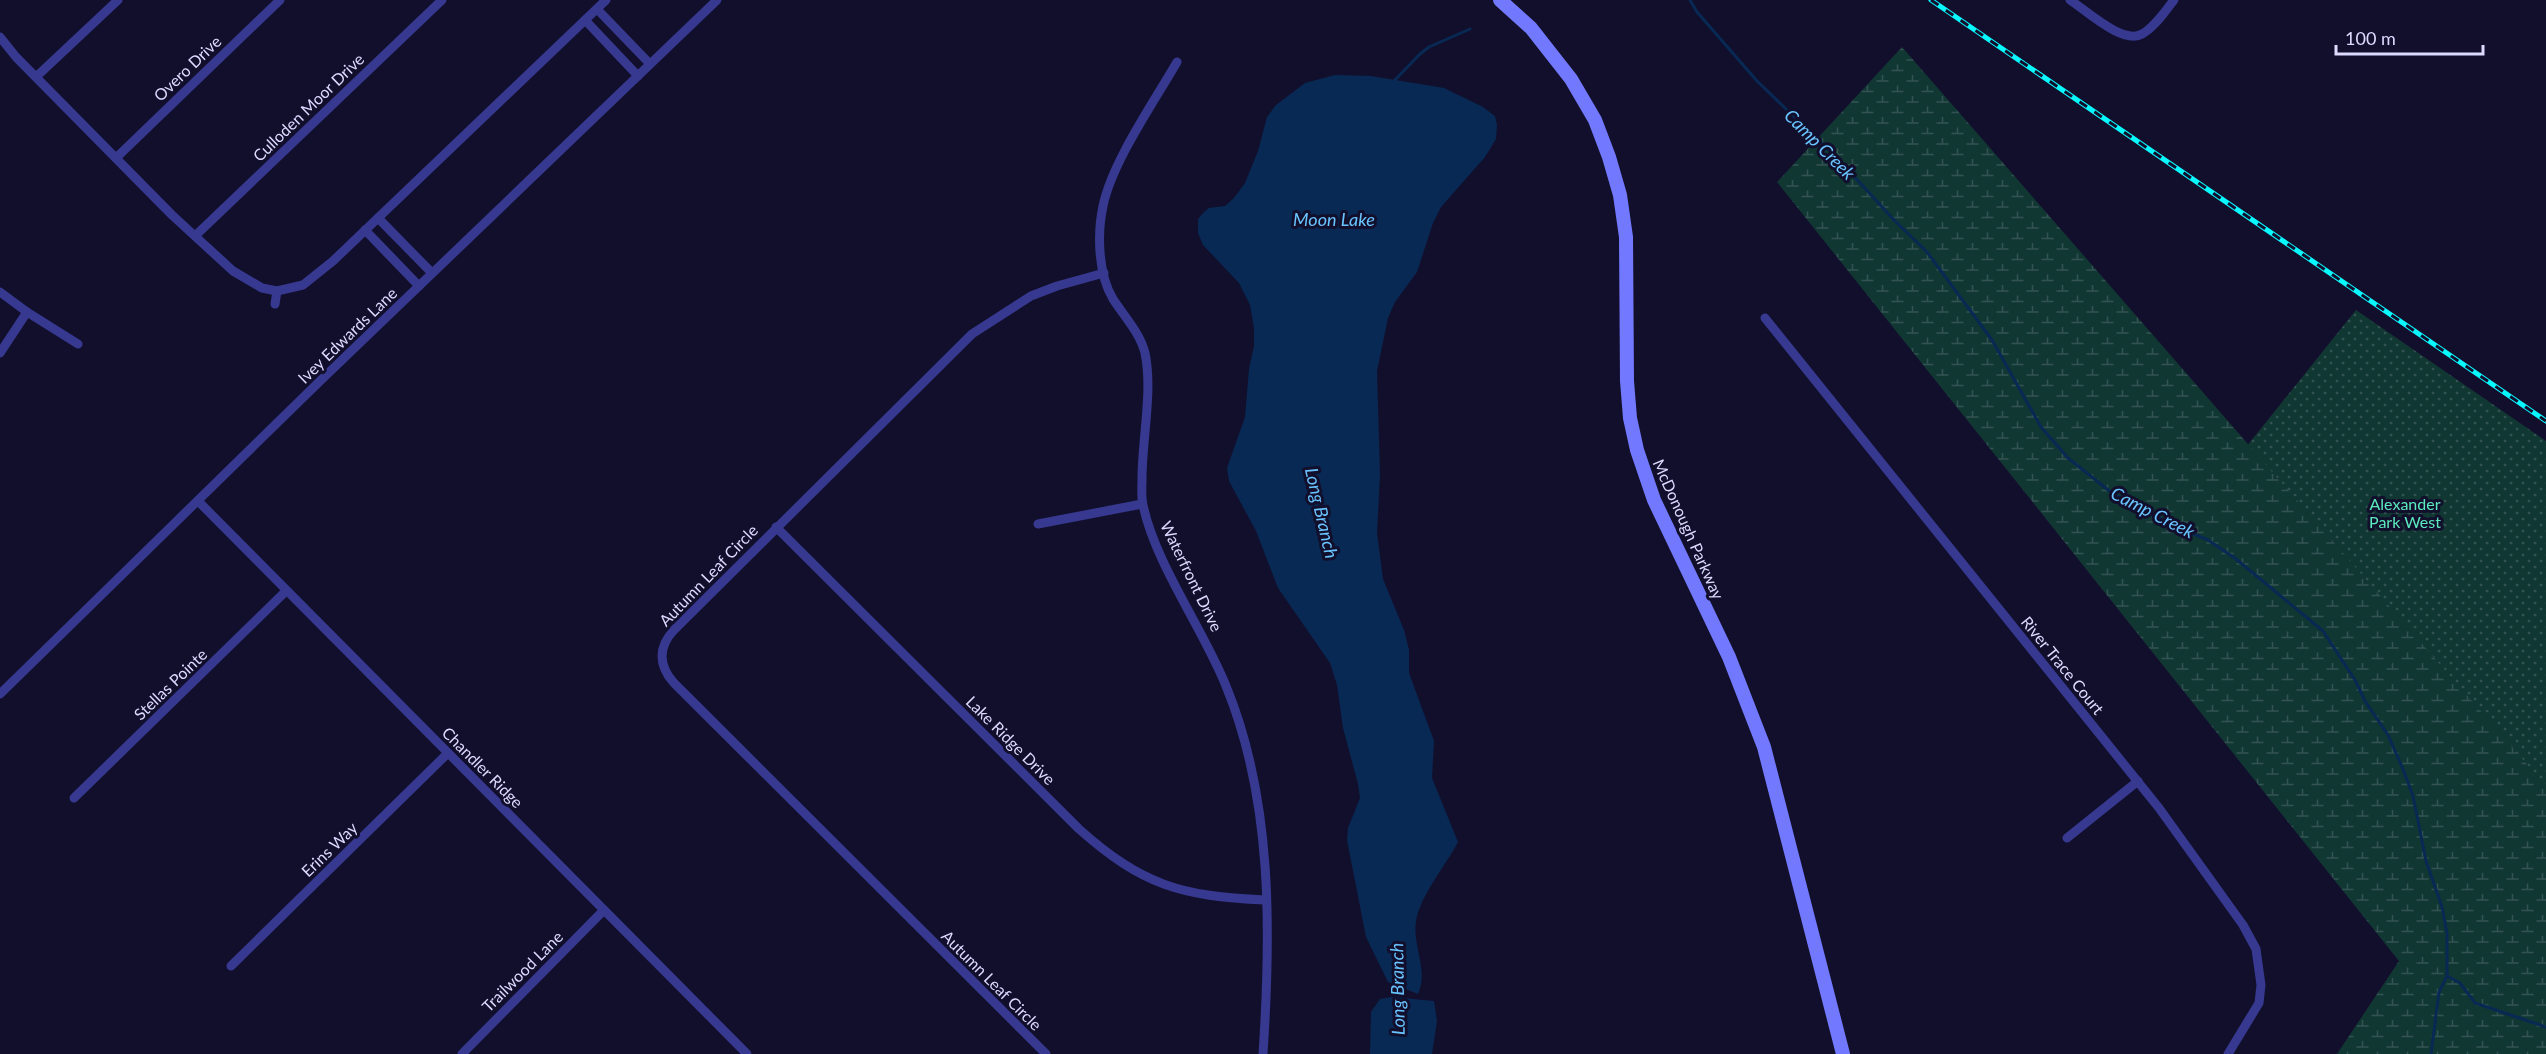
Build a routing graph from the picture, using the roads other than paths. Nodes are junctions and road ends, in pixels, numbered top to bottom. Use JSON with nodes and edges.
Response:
{"nodes":[{"id":1,"x":118,"y":0,"type":"edge"},
{"id":2,"x":280,"y":0,"type":"edge"},
{"id":3,"x":442,"y":0,"type":"edge"},
{"id":4,"x":606,"y":0,"type":"edge"},
{"id":5,"x":717,"y":0,"type":"edge"},
{"id":6,"x":1500,"y":0,"type":"edge"},
{"id":7,"x":2070,"y":0,"type":"edge"},
{"id":8,"x":2174,"y":0,"type":"edge"},
{"id":9,"x":597,"y":9,"type":"junction"},
{"id":10,"x":585,"y":20,"type":"junction"},
{"id":11,"x":0,"y":37,"type":"edge"},
{"id":12,"x":1177,"y":62,"type":"dead end"},
{"id":13,"x":650,"y":64,"type":"junction"},
{"id":14,"x":638,"y":76,"type":"junction"},
{"id":15,"x":36,"y":77,"type":"junction"},
{"id":16,"x":116,"y":158,"type":"junction"},
{"id":17,"x":378,"y":218,"type":"junction"},
{"id":18,"x":365,"y":230,"type":"junction"},
{"id":19,"x":195,"y":236,"type":"junction"},
{"id":20,"x":432,"y":273,"type":"junction"},
{"id":21,"x":1104,"y":273,"type":"junction"},
{"id":22,"x":418,"y":286,"type":"junction"},
{"id":23,"x":278,"y":291,"type":"junction"},
{"id":24,"x":0,"y":292,"type":"edge"},
{"id":25,"x":275,"y":304,"type":"dead end"},
{"id":26,"x":27,"y":312,"type":"junction"},
{"id":27,"x":1765,"y":318,"type":"dead end"},
{"id":28,"x":78,"y":344,"type":"dead end"},
{"id":29,"x":0,"y":353,"type":"edge"},
{"id":30,"x":198,"y":501,"type":"junction"},
{"id":31,"x":1142,"y":504,"type":"junction"},
{"id":32,"x":1038,"y":524,"type":"dead end"},
{"id":33,"x":776,"y":527,"type":"junction"},
{"id":34,"x":286,"y":591,"type":"junction"},
{"id":35,"x":0,"y":694,"type":"edge"},
{"id":36,"x":448,"y":753,"type":"junction"},
{"id":37,"x":2138,"y":781,"type":"junction"},
{"id":38,"x":74,"y":798,"type":"dead end"},
{"id":39,"x":2067,"y":838,"type":"dead end"},
{"id":40,"x":1265,"y":900,"type":"junction"},
{"id":41,"x":604,"y":910,"type":"junction"},
{"id":42,"x":231,"y":966,"type":"dead end"},
{"id":43,"x":462,"y":1054,"type":"edge"},
{"id":44,"x":747,"y":1054,"type":"edge"},
{"id":45,"x":1046,"y":1054,"type":"edge"},
{"id":46,"x":1263,"y":1054,"type":"edge"},
{"id":47,"x":1843,"y":1054,"type":"edge"},
{"id":48,"x":2228,"y":1054,"type":"edge"}],
"edges":[{"from":1,"to":15,"type":"street"},
{"from":2,"to":16,"type":"street","name":"Overo Drive"},
{"from":3,"to":19,"type":"street","name":"Culloden Moor Drive"},
{"from":4,"to":9,"type":"street"},
{"from":5,"to":13,"type":"street","name":"Ivey Edwards Lane"},
{"from":6,"to":47,"type":"street","name":"McDonough Parkway"},
{"from":7,"to":8,"type":"street"},
{"from":9,"to":10,"type":"street"},
{"from":9,"to":13,"type":"street"},
{"from":10,"to":14,"type":"street"},
{"from":10,"to":17,"type":"street"},
{"from":11,"to":15,"type":"street"},
{"from":12,"to":21,"type":"street","name":"Waterfront Drive"},
{"from":13,"to":14,"type":"street","name":"Ivey Edwards Lane"},
{"from":14,"to":20,"type":"street","name":"Ivey Edwards Lane"},
{"from":15,"to":16,"type":"street"},
{"from":16,"to":19,"type":"street"},
{"from":17,"to":18,"type":"street"},
{"from":17,"to":20,"type":"street"},
{"from":18,"to":22,"type":"street"},
{"from":18,"to":23,"type":"street"},
{"from":19,"to":23,"type":"street"},
{"from":20,"to":22,"type":"street","name":"Ivey Edwards Lane"},
{"from":21,"to":31,"type":"street","name":"Waterfront Drive"},
{"from":21,"to":33,"type":"street","name":"Autumn Leaf Circle"},
{"from":22,"to":30,"type":"street","name":"Ivey Edwards Lane"},
{"from":23,"to":25,"type":"street"},
{"from":24,"to":26,"type":"street"},
{"from":26,"to":28,"type":"street"},
{"from":26,"to":29,"type":"street"},
{"from":27,"to":37,"type":"street","name":"River Trace Court"},
{"from":30,"to":34,"type":"street","name":"Chandler Ridge"},
{"from":30,"to":35,"type":"street","name":"Ivey Edwards Lane"},
{"from":31,"to":32,"type":"street"},
{"from":31,"to":40,"type":"street","name":"Waterfront Drive"},
{"from":33,"to":40,"type":"street","name":"Lake Ridge Drive"},
{"from":33,"to":45,"type":"street","name":"Autumn Leaf Circle"},
{"from":34,"to":36,"type":"street","name":"Chandler Ridge"},
{"from":34,"to":38,"type":"street","name":"Stellas Pointe"},
{"from":36,"to":41,"type":"street","name":"Chandler Ridge"},
{"from":36,"to":42,"type":"street","name":"Erins Way"},
{"from":37,"to":39,"type":"street"},
{"from":37,"to":48,"type":"street","name":"River Trace Court"},
{"from":40,"to":46,"type":"street","name":"Waterfront Drive"},
{"from":41,"to":43,"type":"street","name":"Trailwood Lane"},
{"from":41,"to":44,"type":"street","name":"Chandler Ridge"}]}
